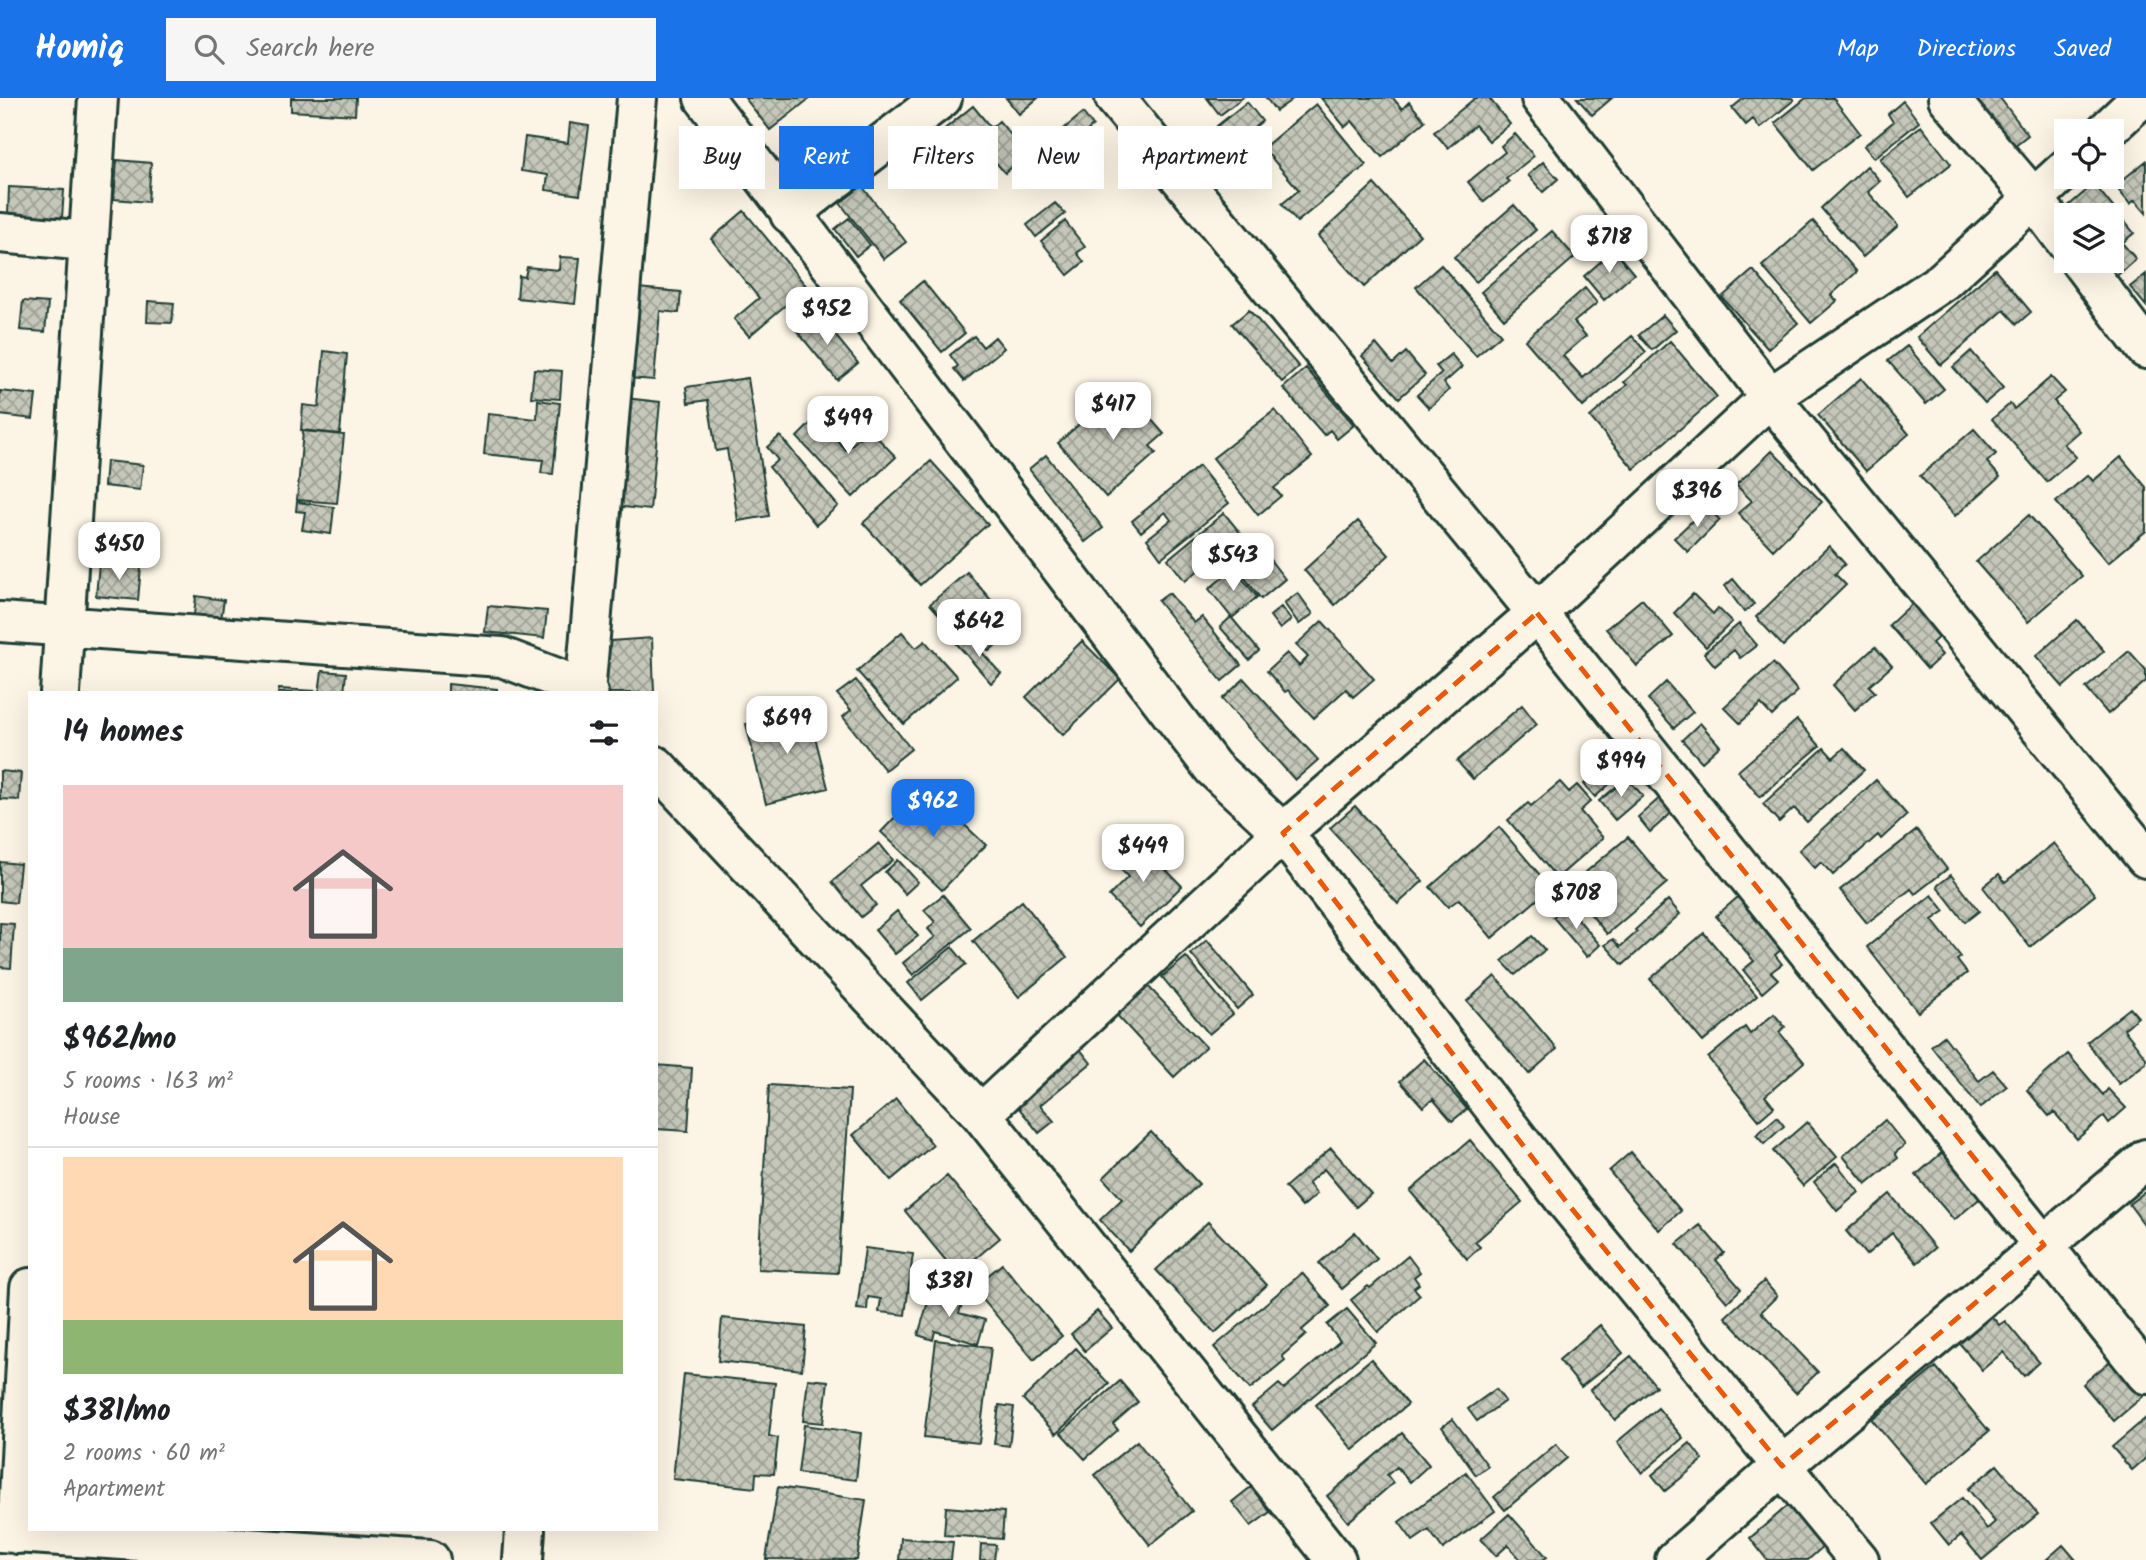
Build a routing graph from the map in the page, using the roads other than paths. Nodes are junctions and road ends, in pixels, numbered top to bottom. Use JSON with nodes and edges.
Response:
{"nodes":[{"id":1,"x":98,"y":98,"type":"edge"},
{"id":2,"x":637,"y":98,"type":"edge"},
{"id":3,"x":704,"y":98,"type":"edge"},
{"id":4,"x":942,"y":98,"type":"edge"},
{"id":5,"x":1115,"y":98,"type":"edge"},
{"id":6,"x":1541,"y":98,"type":"edge"},
{"id":7,"x":1948,"y":98,"type":"edge"},
{"id":8,"x":2141,"y":98,"type":"edge"},
{"id":9,"x":2119,"y":119,"type":"edge"},
{"id":10,"x":2054,"y":180,"type":"edge"},
{"id":11,"x":2034,"y":199,"type":"junction"},
{"id":12,"x":790,"y":214,"type":"junction"},
{"id":13,"x":2054,"y":226,"type":"edge"},
{"id":14,"x":0,"y":233,"type":"edge"},
{"id":15,"x":87,"y":241,"type":"junction"},
{"id":16,"x":2089,"y":273,"type":"edge"},
{"id":17,"x":2146,"y":349,"type":"edge"},
{"id":18,"x":1770,"y":397,"type":"junction"},
{"id":19,"x":1537,"y":613,"type":"junction"},
{"id":20,"x":0,"y":622,"type":"edge"},
{"id":21,"x":64,"y":626,"type":"junction"},
{"id":22,"x":60,"y":691,"type":"edge"},
{"id":23,"x":584,"y":691,"type":"edge"},
{"id":24,"x":586,"y":691,"type":"edge"},
{"id":25,"x":658,"y":768,"type":"edge"},
{"id":26,"x":1283,"y":833,"type":"junction"},
{"id":27,"x":2146,"y":859,"type":"edge"},
{"id":28,"x":981,"y":1114,"type":"junction"},
{"id":29,"x":2146,"y":1159,"type":"edge"},
{"id":30,"x":2044,"y":1245,"type":"junction"},
{"id":31,"x":28,"y":1311,"type":"edge"},
{"id":32,"x":2146,"y":1374,"type":"edge"},
{"id":33,"x":1782,"y":1466,"type":"junction"},
{"id":34,"x":525,"y":1531,"type":"edge"},
{"id":35,"x":9,"y":1533,"type":"edge"},
{"id":36,"x":430,"y":1560,"type":"edge"},
{"id":37,"x":523,"y":1560,"type":"edge"},
{"id":38,"x":1336,"y":1560,"type":"edge"},
{"id":39,"x":1675,"y":1560,"type":"edge"},
{"id":40,"x":1859,"y":1560,"type":"edge"}],
"edges":[{"from":1,"to":15,"type":"street"},
{"from":2,"to":24,"type":"street"},
{"from":3,"to":12,"type":"street"},
{"from":4,"to":12,"type":"street"},
{"from":5,"to":19,"type":"street"},
{"from":6,"to":18,"type":"street"},
{"from":7,"to":11,"type":"street"},
{"from":8,"to":9,"type":"street"},
{"from":10,"to":11,"type":"street"},
{"from":11,"to":13,"type":"street"},
{"from":11,"to":18,"type":"street"},
{"from":12,"to":26,"type":"street"},
{"from":14,"to":15,"type":"street"},
{"from":15,"to":21,"type":"street"},
{"from":16,"to":17,"type":"street"},
{"from":18,"to":19,"type":"street"},
{"from":18,"to":27,"type":"street"},
{"from":19,"to":26,"type":"street"},
{"from":19,"to":30,"type":"street"},
{"from":20,"to":21,"type":"street"},
{"from":21,"to":22,"type":"street"},
{"from":21,"to":23,"type":"street"},
{"from":25,"to":28,"type":"street"},
{"from":26,"to":28,"type":"street"},
{"from":26,"to":33,"type":"street"},
{"from":28,"to":38,"type":"street"},
{"from":29,"to":30,"type":"street"},
{"from":30,"to":32,"type":"street"},
{"from":30,"to":33,"type":"street"},
{"from":31,"to":35,"type":"street"},
{"from":33,"to":39,"type":"street"},
{"from":33,"to":40,"type":"street"},
{"from":34,"to":37,"type":"street"},
{"from":35,"to":36,"type":"street"}]}
